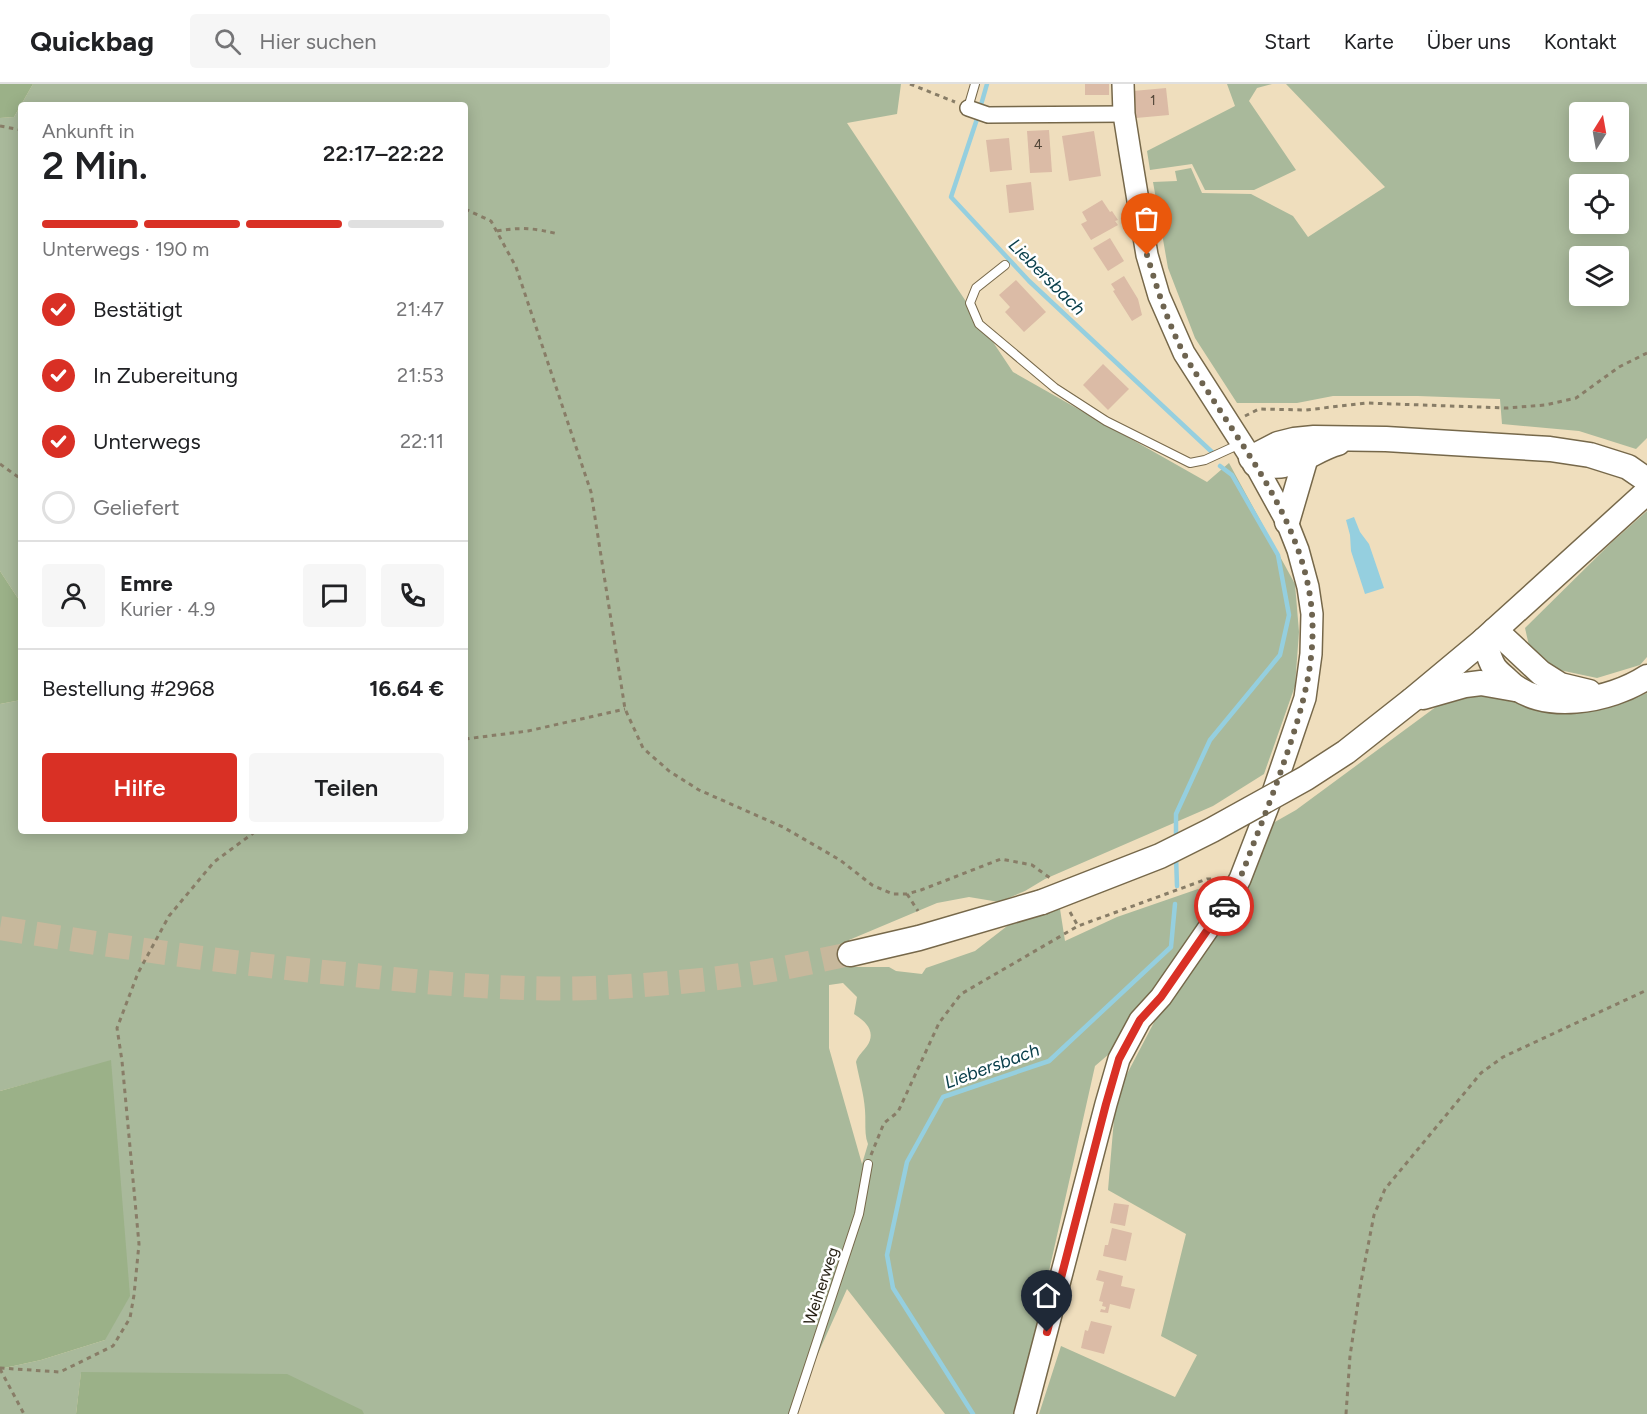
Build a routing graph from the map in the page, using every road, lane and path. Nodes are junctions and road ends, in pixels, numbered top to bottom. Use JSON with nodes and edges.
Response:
{"nodes":[{"id":1,"x":910,"y":84,"type":"edge"},
{"id":2,"x":975,"y":84,"type":"edge"},
{"id":3,"x":1123,"y":84,"type":"edge"},
{"id":4,"x":968,"y":108,"type":"junction"},
{"id":5,"x":1124,"y":114,"type":"junction"},
{"id":6,"x":0,"y":126,"type":"edge"},
{"id":7,"x":18,"y":129,"type":"edge"},
{"id":8,"x":468,"y":210,"type":"edge"},
{"id":9,"x":497,"y":231,"type":"junction"},
{"id":10,"x":558,"y":234,"type":"dead end"},
{"id":11,"x":1005,"y":266,"type":"dead end"},
{"id":12,"x":1647,"y":353,"type":"edge"},
{"id":13,"x":1229,"y":425,"type":"junction"},
{"id":14,"x":1352,"y":438,"type":"junction"},
{"id":15,"x":1249,"y":456,"type":"junction"},
{"id":16,"x":1306,"y":457,"type":"junction"},
{"id":17,"x":0,"y":464,"type":"edge"},
{"id":18,"x":18,"y":477,"type":"edge"},
{"id":19,"x":1647,"y":480,"type":"edge"},
{"id":20,"x":1647,"y":492,"type":"edge"},
{"id":21,"x":1287,"y":522,"type":"junction"},
{"id":22,"x":1490,"y":635,"type":"junction"},
{"id":23,"x":1647,"y":677,"type":"edge"},
{"id":24,"x":1515,"y":689,"type":"junction"},
{"id":25,"x":1601,"y":695,"type":"junction"},
{"id":26,"x":1412,"y":700,"type":"junction"},
{"id":27,"x":625,"y":708,"type":"junction"},
{"id":28,"x":468,"y":739,"type":"edge"},
{"id":29,"x":252,"y":834,"type":"edge"},
{"id":30,"x":1050,"y":878,"type":"dead end"},
{"id":31,"x":1240,"y":879,"type":"junction"},
{"id":32,"x":907,"y":894,"type":"junction"},
{"id":33,"x":1067,"y":907,"type":"dead end"},
{"id":34,"x":918,"y":911,"type":"dead end"},
{"id":35,"x":1078,"y":926,"type":"junction"},
{"id":36,"x":850,"y":954,"type":"tunnel mouth"},
{"id":37,"x":1647,"y":990,"type":"edge"},
{"id":38,"x":868,"y":1164,"type":"joint"},
{"id":39,"x":0,"y":1369,"type":"edge"},
{"id":40,"x":24,"y":1414,"type":"edge"},
{"id":41,"x":793,"y":1414,"type":"edge"},
{"id":42,"x":1025,"y":1414,"type":"edge"},
{"id":43,"x":1346,"y":1414,"type":"edge"}],
"edges":[{"from":1,"to":4,"type":"path"},
{"from":2,"to":4,"type":"lane"},
{"from":3,"to":5,"type":"street"},
{"from":4,"to":5,"type":"street"},
{"from":5,"to":13,"type":"street"},
{"from":6,"to":7,"type":"path"},
{"from":8,"to":9,"type":"path"},
{"from":9,"to":10,"type":"path"},
{"from":9,"to":27,"type":"path"},
{"from":11,"to":15,"type":"lane"},
{"from":12,"to":13,"type":"path"},
{"from":13,"to":15,"type":"street"},
{"from":14,"to":15,"type":"main road"},
{"from":14,"to":16,"type":"main road"},
{"from":14,"to":19,"type":"main road"},
{"from":15,"to":16,"type":"main road"},
{"from":15,"to":21,"type":"street"},
{"from":16,"to":21,"type":"main road"},
{"from":17,"to":18,"type":"path"},
{"from":20,"to":22,"type":"main road"},
{"from":21,"to":31,"type":"street"},
{"from":22,"to":24,"type":"main road"},
{"from":22,"to":25,"type":"main road"},
{"from":22,"to":26,"type":"main road"},
{"from":23,"to":25,"type":"main road"},
{"from":24,"to":25,"type":"main road"},
{"from":24,"to":26,"type":"main road"},
{"from":26,"to":36,"type":"main road","bridge":true},
{"from":27,"to":28,"type":"path"},
{"from":27,"to":32,"type":"path"},
{"from":29,"to":39,"type":"path"},
{"from":30,"to":32,"type":"path"},
{"from":31,"to":35,"type":"path"},
{"from":31,"to":42,"type":"street"},
{"from":32,"to":34,"type":"path"},
{"from":33,"to":35,"type":"path"},
{"from":35,"to":38,"type":"path"},
{"from":37,"to":43,"type":"path"},
{"from":38,"to":41,"type":"lane","name":"Weiherweg"},
{"from":39,"to":40,"type":"path"}]}
